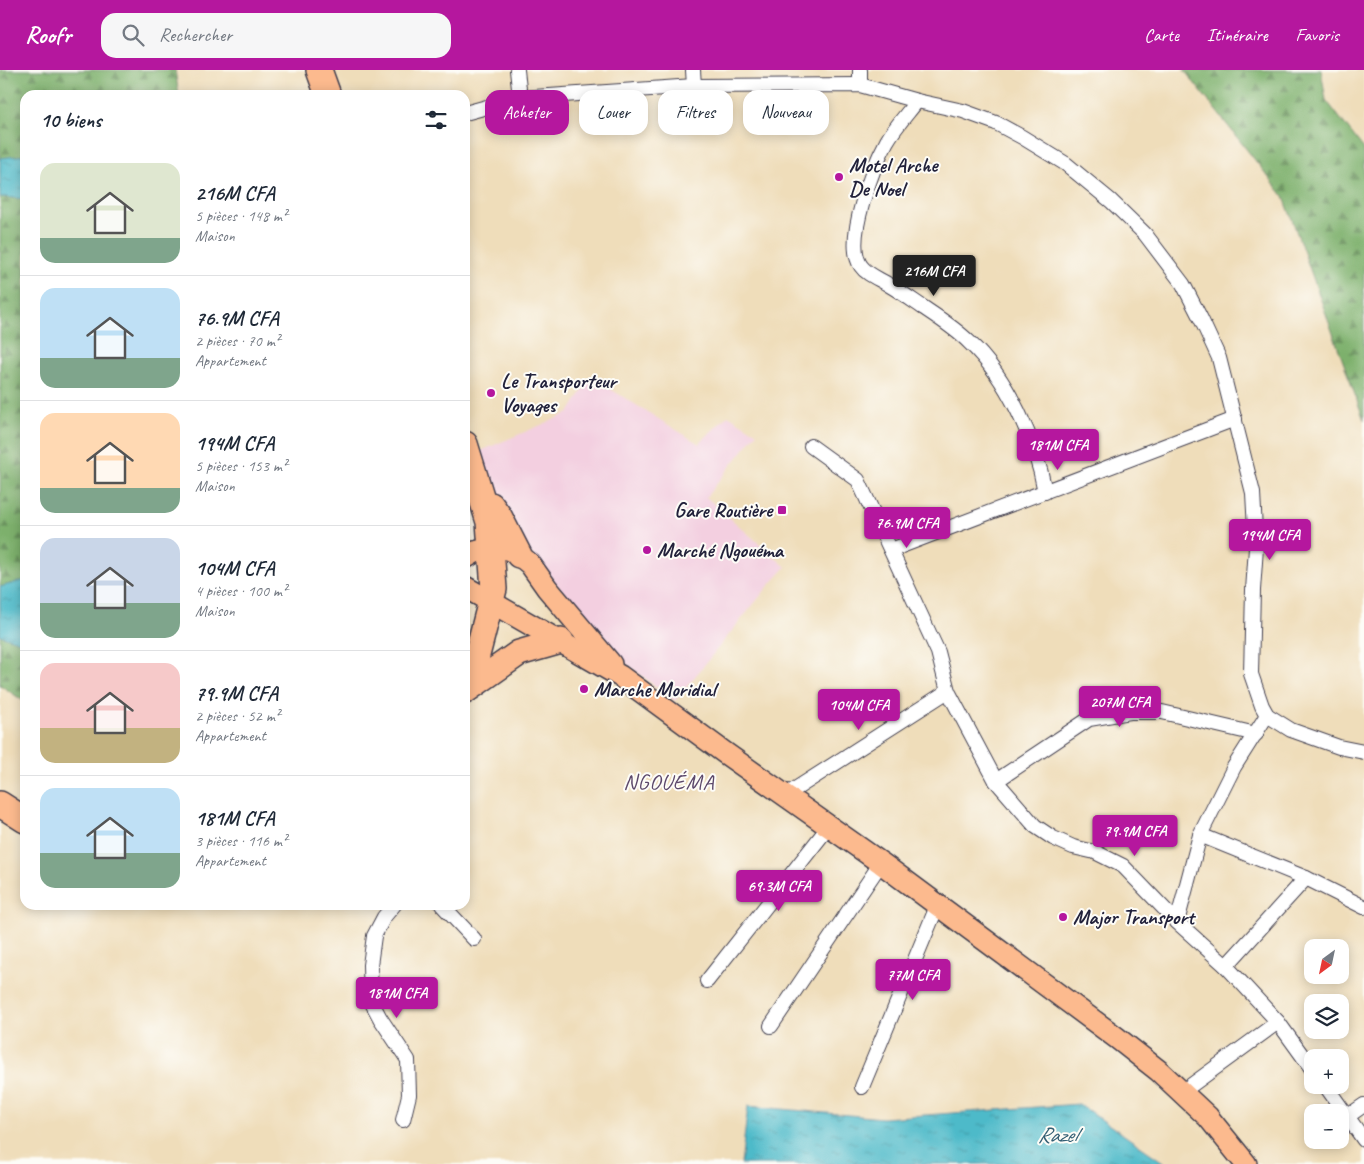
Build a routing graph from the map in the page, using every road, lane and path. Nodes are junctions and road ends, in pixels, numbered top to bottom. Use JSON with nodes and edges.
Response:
{"nodes":[{"id":1,"x":319,"y":70,"type":"edge"},
{"id":2,"x":517,"y":70,"type":"edge"},
{"id":3,"x":693,"y":70,"type":"edge"},
{"id":4,"x":860,"y":70,"type":"edge"},
{"id":5,"x":860,"y":85,"type":"junction"},
{"id":6,"x":694,"y":86,"type":"junction"},
{"id":7,"x":326,"y":90,"type":"edge"},
{"id":8,"x":519,"y":90,"type":"edge"},
{"id":9,"x":569,"y":95,"type":"edge"},
{"id":10,"x":917,"y":101,"type":"junction"},
{"id":11,"x":485,"y":108,"type":"edge"},
{"id":12,"x":470,"y":112,"type":"edge"},
{"id":13,"x":1235,"y":419,"type":"junction"},
{"id":14,"x":810,"y":446,"type":"dead end"},
{"id":15,"x":470,"y":459,"type":"edge"},
{"id":16,"x":481,"y":491,"type":"junction"},
{"id":17,"x":1045,"y":492,"type":"junction"},
{"id":18,"x":492,"y":548,"type":"junction"},
{"id":19,"x":891,"y":550,"type":"junction"},
{"id":20,"x":470,"y":555,"type":"edge"},
{"id":21,"x":520,"y":555,"type":"junction"},
{"id":22,"x":470,"y":590,"type":"edge"},
{"id":23,"x":490,"y":603,"type":"junction"},
{"id":24,"x":561,"y":641,"type":"junction"},
{"id":25,"x":470,"y":674,"type":"edge"},
{"id":26,"x":620,"y":676,"type":"junction"},
{"id":27,"x":470,"y":687,"type":"edge"},
{"id":28,"x":948,"y":691,"type":"junction"},
{"id":29,"x":1267,"y":715,"type":"junction"},
{"id":30,"x":1256,"y":734,"type":"junction"},
{"id":31,"x":1364,"y":752,"type":"edge"},
{"id":32,"x":996,"y":781,"type":"junction"},
{"id":33,"x":786,"y":795,"type":"junction"},
{"id":34,"x":0,"y":804,"type":"edge"},
{"id":35,"x":20,"y":817,"type":"edge"},
{"id":36,"x":830,"y":825,"type":"junction"},
{"id":37,"x":1200,"y":835,"type":"junction"},
{"id":38,"x":882,"y":862,"type":"junction"},
{"id":39,"x":1306,"y":878,"type":"junction"},
{"id":40,"x":938,"y":904,"type":"junction"},
{"id":41,"x":1364,"y":907,"type":"edge"},
{"id":42,"x":390,"y":910,"type":"edge"},
{"id":43,"x":447,"y":910,"type":"edge"},
{"id":44,"x":1177,"y":922,"type":"junction"},
{"id":45,"x":474,"y":939,"type":"dead end"},
{"id":46,"x":1226,"y":966,"type":"junction"},
{"id":47,"x":706,"y":981,"type":"dead end"},
{"id":48,"x":1278,"y":1022,"type":"junction"},
{"id":49,"x":771,"y":1026,"type":"dead end"},
{"id":50,"x":1304,"y":1058,"type":"edge"},
{"id":51,"x":862,"y":1087,"type":"dead end"},
{"id":52,"x":1182,"y":1092,"type":"junction"},
{"id":53,"x":1364,"y":1106,"type":"edge"},
{"id":54,"x":1349,"y":1115,"type":"edge"},
{"id":55,"x":1349,"y":1118,"type":"edge"},
{"id":56,"x":403,"y":1120,"type":"dead end"},
{"id":57,"x":1364,"y":1140,"type":"edge"},
{"id":58,"x":1246,"y":1164,"type":"edge"}],
"edges":[{"from":1,"to":7,"type":"highway"},
{"from":2,"to":8,"type":"street"},
{"from":3,"to":6,"type":"street"},
{"from":4,"to":5,"type":"street"},
{"from":5,"to":6,"type":"street"},
{"from":5,"to":10,"type":"street"},
{"from":6,"to":9,"type":"street"},
{"from":10,"to":13,"type":"street"},
{"from":10,"to":17,"type":"street"},
{"from":11,"to":12,"type":"street"},
{"from":13,"to":17,"type":"street"},
{"from":13,"to":29,"type":"street"},
{"from":14,"to":19,"type":"street"},
{"from":15,"to":16,"type":"highway"},
{"from":16,"to":18,"type":"highway"},
{"from":16,"to":21,"type":"highway"},
{"from":17,"to":19,"type":"street"},
{"from":18,"to":20,"type":"main road"},
{"from":18,"to":21,"type":"main road"},
{"from":18,"to":23,"type":"highway"},
{"from":19,"to":28,"type":"street"},
{"from":21,"to":26,"type":"main road"},
{"from":22,"to":23,"type":"main road"},
{"from":23,"to":24,"type":"main road"},
{"from":23,"to":25,"type":"highway"},
{"from":24,"to":26,"type":"main road"},
{"from":24,"to":27,"type":"highway"},
{"from":26,"to":33,"type":"main road"},
{"from":28,"to":32,"type":"street"},
{"from":28,"to":33,"type":"street"},
{"from":29,"to":30,"type":"street"},
{"from":29,"to":31,"type":"street"},
{"from":30,"to":32,"type":"street"},
{"from":30,"to":37,"type":"street"},
{"from":32,"to":44,"type":"street"},
{"from":33,"to":36,"type":"main road"},
{"from":34,"to":35,"type":"highway"},
{"from":36,"to":38,"type":"main road"},
{"from":36,"to":47,"type":"street"},
{"from":37,"to":39,"type":"street"},
{"from":37,"to":44,"type":"street"},
{"from":38,"to":40,"type":"main road"},
{"from":38,"to":49,"type":"street"},
{"from":39,"to":41,"type":"street"},
{"from":39,"to":46,"type":"street"},
{"from":40,"to":51,"type":"street"},
{"from":40,"to":52,"type":"main road"},
{"from":42,"to":56,"type":"street"},
{"from":43,"to":45,"type":"street"},
{"from":44,"to":46,"type":"street"},
{"from":46,"to":48,"type":"street"},
{"from":48,"to":50,"type":"street"},
{"from":48,"to":52,"type":"street"},
{"from":52,"to":58,"type":"main road"},
{"from":53,"to":54,"type":"street"},
{"from":55,"to":57,"type":"street"}]}
